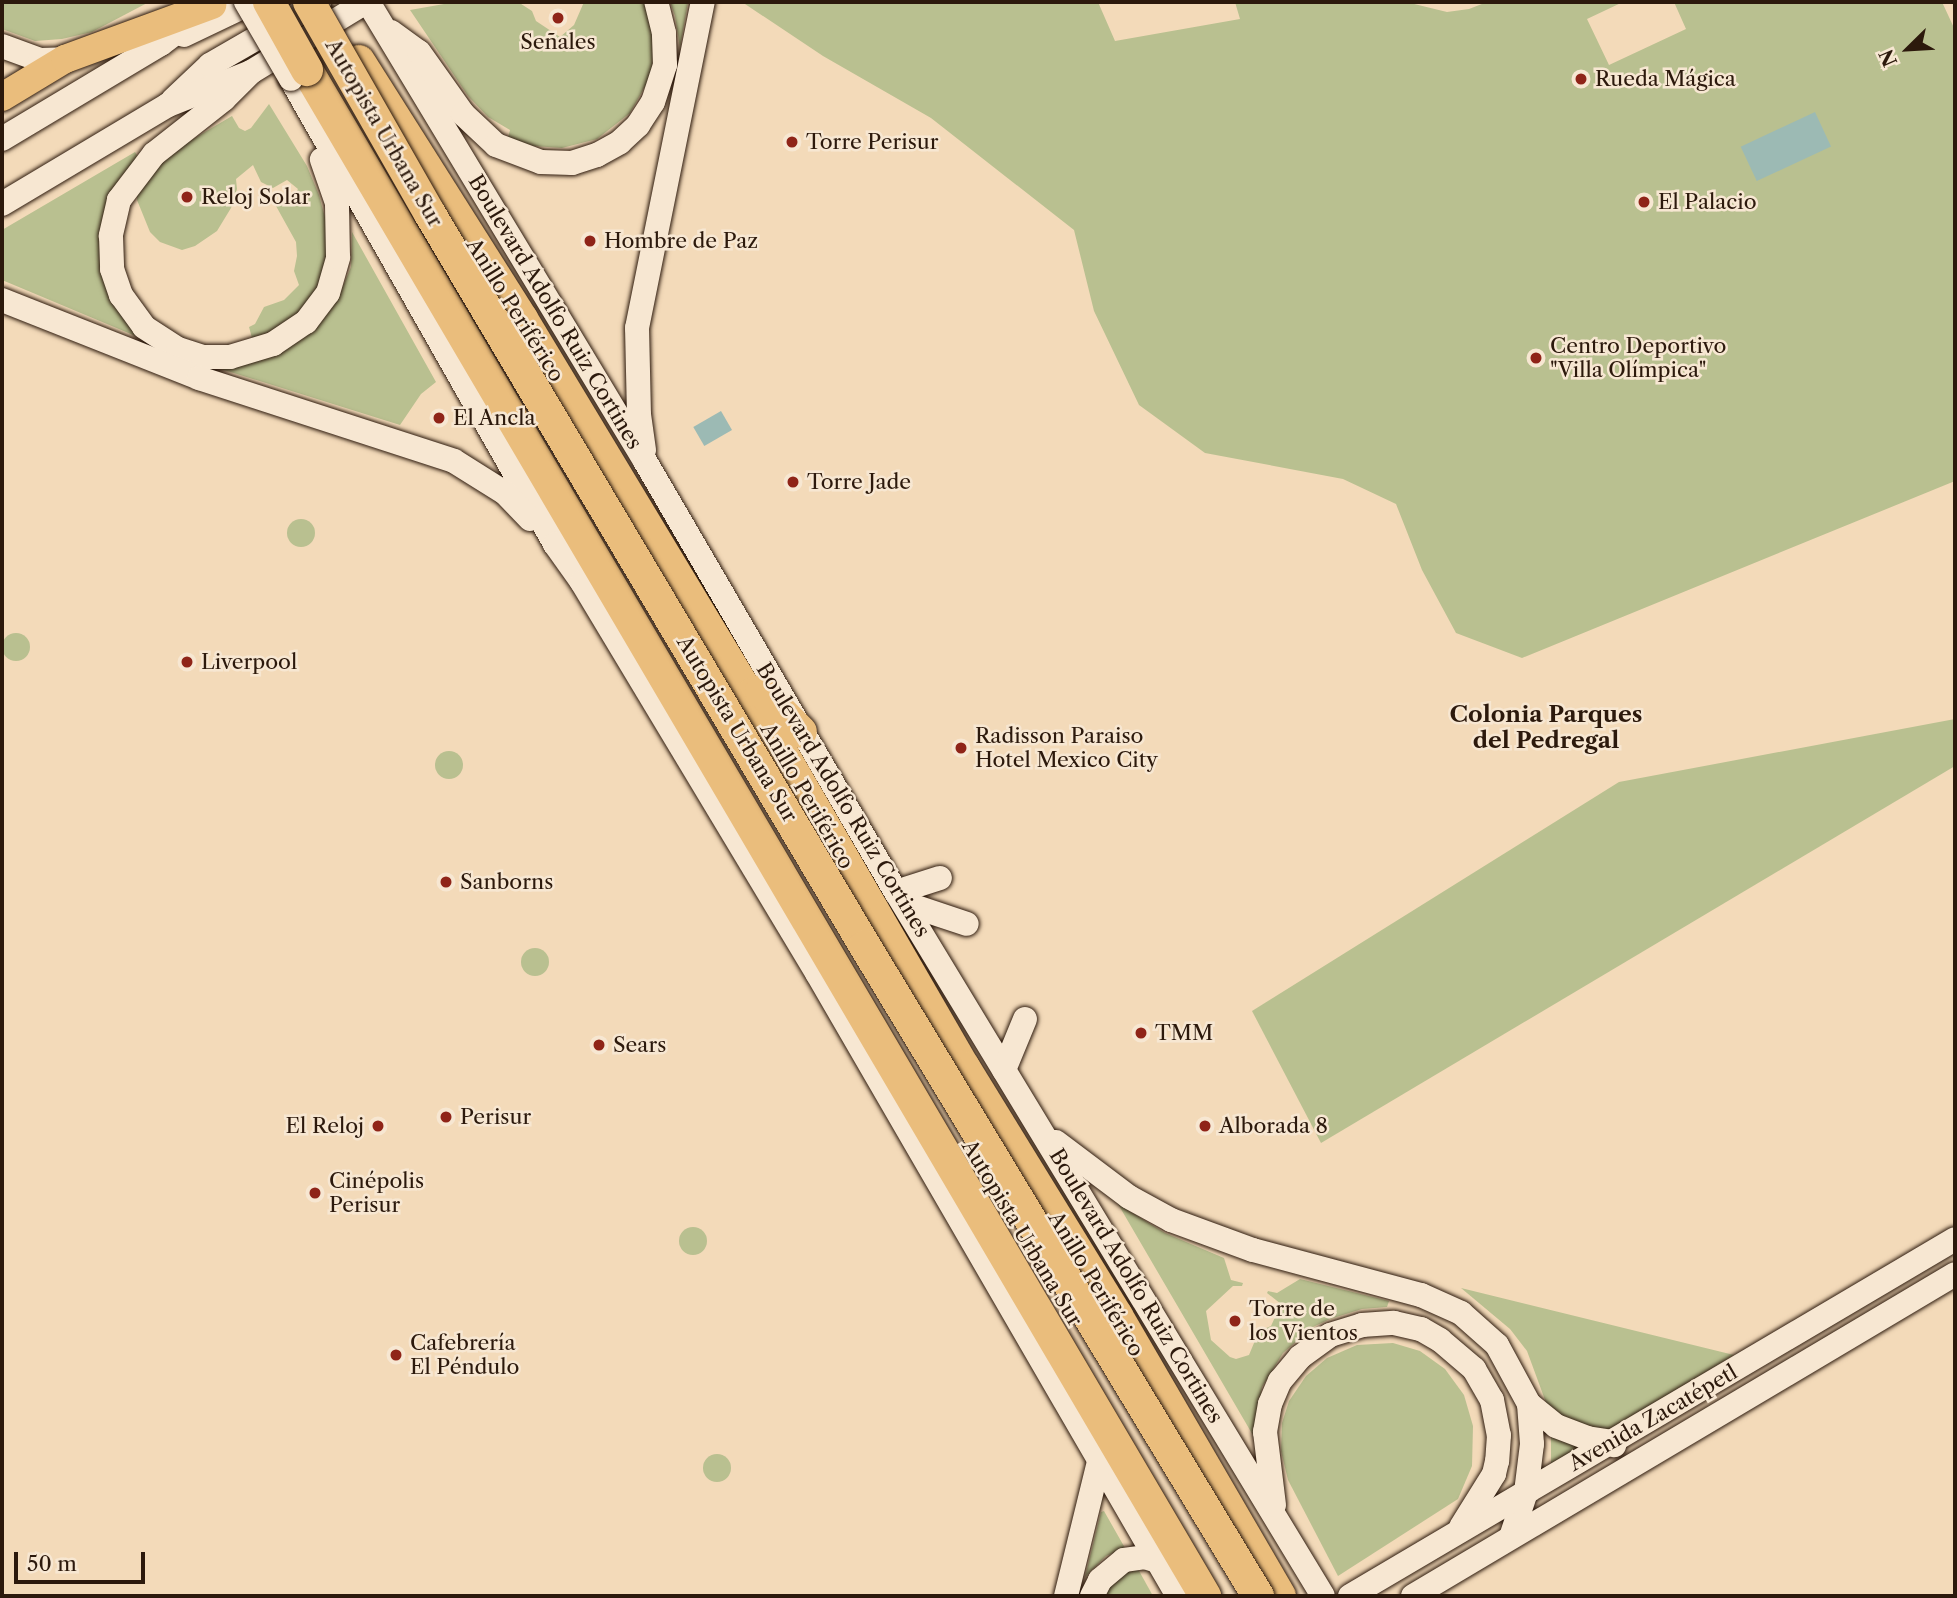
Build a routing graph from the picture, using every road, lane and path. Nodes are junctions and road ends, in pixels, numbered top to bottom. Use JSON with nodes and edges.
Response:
{"nodes":[{"id":1,"x":246,"y":2,"type":"edge"},
{"id":2,"x":253,"y":2,"type":"edge"},
{"id":3,"x":269,"y":2,"type":"edge"},
{"id":4,"x":293,"y":2,"type":"edge"},
{"id":5,"x":309,"y":2,"type":"edge"},
{"id":6,"x":321,"y":2,"type":"edge"},
{"id":7,"x":367,"y":2,"type":"edge"},
{"id":8,"x":656,"y":2,"type":"edge"},
{"id":9,"x":703,"y":2,"type":"edge"},
{"id":10,"x":214,"y":3,"type":"edge"},
{"id":11,"x":382,"y":26,"type":"junction"},
{"id":12,"x":161,"y":44,"type":"junction"},
{"id":13,"x":2,"y":46,"type":"edge"},
{"id":14,"x":65,"y":59,"type":"junction"},
{"id":15,"x":251,"y":72,"type":"junction"},
{"id":16,"x":297,"y":77,"type":"junction"},
{"id":17,"x":2,"y":97,"type":"edge"},
{"id":18,"x":168,"y":105,"type":"junction"},
{"id":19,"x":2,"y":139,"type":"edge"},
{"id":20,"x":2,"y":204,"type":"edge"},
{"id":21,"x":2,"y":300,"type":"edge"},
{"id":22,"x":444,"y":304,"type":"junction"},
{"id":23,"x":645,"y":461,"type":"junction"},
{"id":24,"x":555,"y":544,"type":"junction"},
{"id":25,"x":582,"y":582,"type":"junction"},
{"id":26,"x":687,"y":592,"type":"junction"},
{"id":27,"x":802,"y":732,"type":"junction"},
{"id":28,"x":940,"y":878,"type":"dead end"},
{"id":29,"x":900,"y":898,"type":"junction"},
{"id":30,"x":967,"y":924,"type":"dead end"},
{"id":31,"x":817,"y":973,"type":"junction"},
{"id":32,"x":1025,"y":1020,"type":"dead end"},
{"id":33,"x":1004,"y":1070,"type":"junction"},
{"id":34,"x":1040,"y":1128,"type":"junction"},
{"id":35,"x":1955,"y":1239,"type":"edge"},
{"id":36,"x":1005,"y":1256,"type":"junction"},
{"id":37,"x":1955,"y":1274,"type":"edge"},
{"id":38,"x":1529,"y":1404,"type":"junction"},
{"id":39,"x":1612,"y":1442,"type":"junction"},
{"id":40,"x":1100,"y":1458,"type":"junction"},
{"id":41,"x":1627,"y":1468,"type":"junction"},
{"id":42,"x":1526,"y":1492,"type":"junction"},
{"id":43,"x":1276,"y":1516,"type":"junction"},
{"id":44,"x":1458,"y":1532,"type":"junction"},
{"id":45,"x":1511,"y":1537,"type":"junction"},
{"id":46,"x":1157,"y":1561,"type":"junction"},
{"id":47,"x":1066,"y":1596,"type":"edge"},
{"id":48,"x":1092,"y":1596,"type":"edge"},
{"id":49,"x":1178,"y":1596,"type":"edge"},
{"id":50,"x":1205,"y":1596,"type":"edge"},
{"id":51,"x":1238,"y":1596,"type":"edge"},
{"id":52,"x":1258,"y":1596,"type":"edge"},
{"id":53,"x":1280,"y":1596,"type":"edge"},
{"id":54,"x":1323,"y":1596,"type":"edge"},
{"id":55,"x":1350,"y":1596,"type":"edge"},
{"id":56,"x":1413,"y":1596,"type":"edge"}],
"edges":[{"from":1,"to":16,"type":"main road","bridge":true},
{"from":2,"to":12,"type":"main road"},
{"from":3,"to":16,"type":"highway","bridge":true},
{"from":4,"to":51,"type":"highway","name":"Autopista Urbana Sur"},
{"from":5,"to":52,"type":"highway","name":"Autopista Urbana Sur","bridge":true},
{"from":6,"to":18,"type":"main road"},
{"from":6,"to":26,"type":"highway","name":"Anillo Periférico"},
{"from":7,"to":11,"type":"main road","name":"Boulevard Adolfo Ruiz Cortines"},
{"from":7,"to":15,"type":"main road"},
{"from":8,"to":11,"type":"main road"},
{"from":9,"to":23,"type":"main road"},
{"from":10,"to":12,"type":"main road"},
{"from":10,"to":14,"type":"main road"},
{"from":11,"to":23,"type":"main road","name":"Boulevard Adolfo Ruiz Cortines"},
{"from":12,"to":19,"type":"main road"},
{"from":13,"to":14,"type":"main road"},
{"from":14,"to":17,"type":"main road"},
{"from":15,"to":16,"type":"main road"},
{"from":15,"to":18,"type":"main road"},
{"from":16,"to":22,"type":"highway"},
{"from":16,"to":24,"type":"main road"},
{"from":18,"to":20,"type":"main road"},
{"from":21,"to":24,"type":"main road"},
{"from":22,"to":25,"type":"highway"},
{"from":22,"to":36,"type":"highway"},
{"from":23,"to":27,"type":"main road","name":"Boulevard Adolfo Ruiz Cortines"},
{"from":24,"to":25,"type":"main road"},
{"from":25,"to":31,"type":"main road"},
{"from":26,"to":27,"type":"highway"},
{"from":26,"to":53,"type":"highway","name":"Anillo Periférico"},
{"from":27,"to":29,"type":"main road","name":"Boulevard Adolfo Ruiz Cortines"},
{"from":28,"to":29,"type":"main road"},
{"from":29,"to":30,"type":"main road"},
{"from":29,"to":33,"type":"main road","name":"Boulevard Adolfo Ruiz Cortines"},
{"from":31,"to":36,"type":"highway"},
{"from":31,"to":40,"type":"main road"},
{"from":32,"to":33,"type":"main road"},
{"from":33,"to":34,"type":"main road","name":"Boulevard Adolfo Ruiz Cortines"},
{"from":34,"to":38,"type":"main road"},
{"from":34,"to":43,"type":"main road","name":"Boulevard Adolfo Ruiz Cortines"},
{"from":35,"to":39,"type":"main road","name":"Avenida Zacatépetl"},
{"from":36,"to":50,"type":"highway"},
{"from":37,"to":41,"type":"main road","name":"Avenida Zacatépetl"},
{"from":38,"to":39,"type":"main road"},
{"from":38,"to":42,"type":"main road"},
{"from":39,"to":41,"type":"main road"},
{"from":39,"to":42,"type":"main road","name":"Avenida Zacatépetl"},
{"from":40,"to":46,"type":"main road"},
{"from":40,"to":47,"type":"main road"},
{"from":41,"to":45,"type":"main road","name":"Avenida Zacatépetl"},
{"from":42,"to":44,"type":"main road","name":"Avenida Zacatépetl"},
{"from":42,"to":45,"type":"main road"},
{"from":43,"to":44,"type":"main road"},
{"from":43,"to":54,"type":"main road","name":"Boulevard Adolfo Ruiz Cortines"},
{"from":44,"to":55,"type":"main road","name":"Avenida Zacatépetl"},
{"from":45,"to":56,"type":"main road","name":"Avenida Zacatépetl"},
{"from":46,"to":48,"type":"main road"},
{"from":46,"to":49,"type":"main road"}]}
